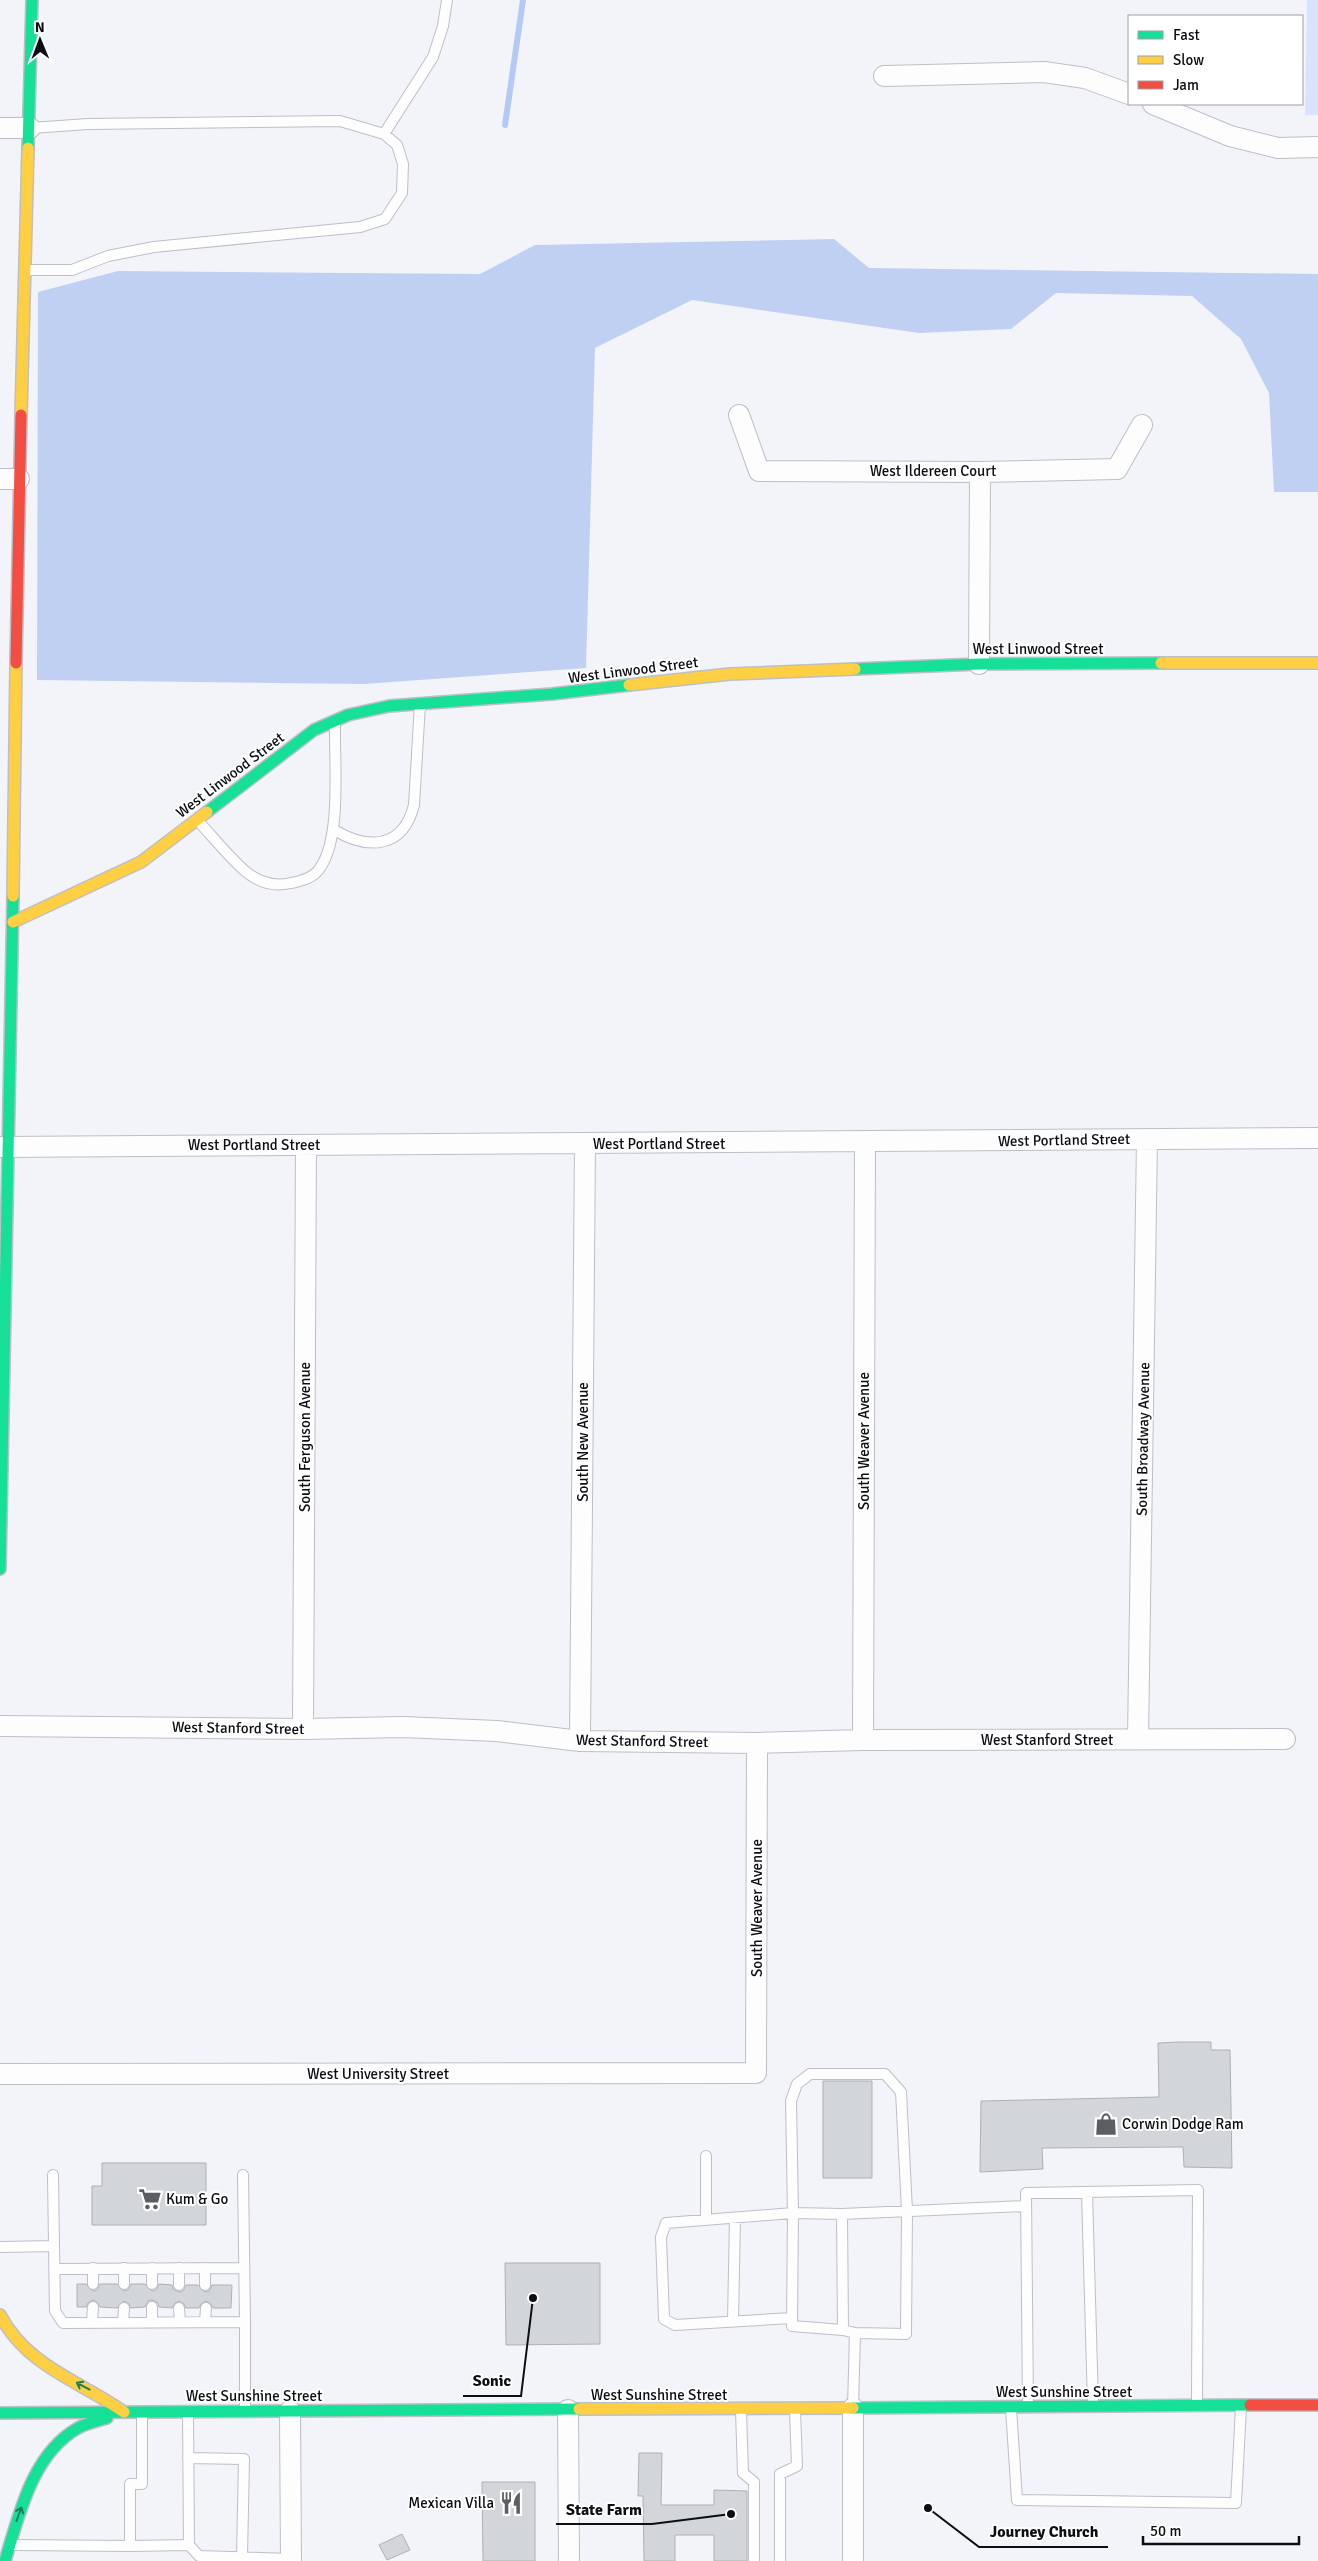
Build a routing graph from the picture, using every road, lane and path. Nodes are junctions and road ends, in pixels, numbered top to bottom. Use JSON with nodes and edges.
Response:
{"nodes":[{"id":1,"x":32,"y":0,"type":"edge"},
{"id":2,"x":447,"y":0,"type":"edge"},
{"id":3,"x":884,"y":76,"type":"dead end"},
{"id":4,"x":1128,"y":94,"type":"edge"},
{"id":5,"x":1155,"y":105,"type":"edge"},
{"id":6,"x":0,"y":128,"type":"edge"},
{"id":7,"x":30,"y":128,"type":"junction"},
{"id":8,"x":384,"y":134,"type":"junction"},
{"id":9,"x":1318,"y":147,"type":"edge"},
{"id":10,"x":26,"y":270,"type":"junction"},
{"id":11,"x":739,"y":415,"type":"dead end"},
{"id":12,"x":1142,"y":425,"type":"dead end"},
{"id":13,"x":980,"y":472,"type":"junction"},
{"id":14,"x":10,"y":479,"type":"edge"},
{"id":15,"x":979,"y":664,"type":"junction"},
{"id":16,"x":1318,"y":664,"type":"edge"},
{"id":17,"x":420,"y":703,"type":"junction"},
{"id":18,"x":334,"y":721,"type":"junction"},
{"id":19,"x":196,"y":819,"type":"junction"},
{"id":20,"x":334,"y":830,"type":"junction"},
{"id":21,"x":13,"y":922,"type":"junction"},
{"id":22,"x":1318,"y":1138,"type":"edge"},
{"id":23,"x":1147,"y":1139,"type":"junction"},
{"id":24,"x":865,"y":1142,"type":"junction"},
{"id":25,"x":585,"y":1144,"type":"junction"},
{"id":26,"x":306,"y":1145,"type":"junction"},
{"id":27,"x":5,"y":1147,"type":"edge"},
{"id":28,"x":0,"y":1540,"type":"edge"},
{"id":29,"x":0,"y":1569,"type":"edge"},
{"id":30,"x":0,"y":1726,"type":"edge"},
{"id":31,"x":303,"y":1729,"type":"junction"},
{"id":32,"x":1138,"y":1739,"type":"junction"},
{"id":33,"x":1285,"y":1739,"type":"dead end"},
{"id":34,"x":863,"y":1740,"type":"junction"},
{"id":35,"x":580,"y":1741,"type":"junction"},
{"id":36,"x":757,"y":1743,"type":"junction"},
{"id":37,"x":756,"y":2073,"type":"joint"},
{"id":38,"x":0,"y":2074,"type":"edge"},
{"id":39,"x":706,"y":2156,"type":"dead end"},
{"id":40,"x":53,"y":2175,"type":"dead end"},
{"id":41,"x":243,"y":2175,"type":"dead end"},
{"id":42,"x":1087,"y":2192,"type":"junction"},
{"id":43,"x":1026,"y":2206,"type":"junction"},
{"id":44,"x":907,"y":2211,"type":"junction"},
{"id":45,"x":793,"y":2213,"type":"junction"},
{"id":46,"x":842,"y":2214,"type":"junction"},
{"id":47,"x":735,"y":2218,"type":"junction"},
{"id":48,"x":706,"y":2220,"type":"junction"},
{"id":49,"x":54,"y":2246,"type":"junction"},
{"id":50,"x":0,"y":2247,"type":"edge"},
{"id":51,"x":93,"y":2268,"type":"junction"},
{"id":52,"x":124,"y":2268,"type":"junction"},
{"id":53,"x":152,"y":2268,"type":"junction"},
{"id":54,"x":179,"y":2268,"type":"junction"},
{"id":55,"x":205,"y":2268,"type":"junction"},
{"id":56,"x":244,"y":2268,"type":"junction"},
{"id":57,"x":54,"y":2269,"type":"junction"},
{"id":58,"x":93,"y":2284,"type":"dead end"},
{"id":59,"x":124,"y":2284,"type":"dead end"},
{"id":60,"x":152,"y":2284,"type":"dead end"},
{"id":61,"x":179,"y":2285,"type":"dead end"},
{"id":62,"x":205,"y":2285,"type":"dead end"},
{"id":63,"x":93,"y":2307,"type":"dead end"},
{"id":64,"x":152,"y":2307,"type":"dead end"},
{"id":65,"x":124,"y":2308,"type":"dead end"},
{"id":66,"x":179,"y":2308,"type":"dead end"},
{"id":67,"x":206,"y":2308,"type":"dead end"},
{"id":68,"x":0,"y":2315,"type":"edge"},
{"id":69,"x":792,"y":2318,"type":"junction"},
{"id":70,"x":733,"y":2321,"type":"junction"},
{"id":71,"x":92,"y":2322,"type":"junction"},
{"id":72,"x":123,"y":2322,"type":"junction"},
{"id":73,"x":152,"y":2322,"type":"junction"},
{"id":74,"x":180,"y":2322,"type":"junction"},
{"id":75,"x":206,"y":2322,"type":"junction"},
{"id":76,"x":245,"y":2322,"type":"junction"},
{"id":77,"x":842,"y":2330,"type":"junction"},
{"id":78,"x":854,"y":2333,"type":"junction"},
{"id":79,"x":1318,"y":2405,"type":"edge"},
{"id":80,"x":1093,"y":2406,"type":"junction"},
{"id":81,"x":1197,"y":2406,"type":"junction"},
{"id":82,"x":1241,"y":2406,"type":"junction"},
{"id":83,"x":1012,"y":2407,"type":"junction"},
{"id":84,"x":1028,"y":2407,"type":"junction"},
{"id":85,"x":853,"y":2408,"type":"junction"},
{"id":86,"x":742,"y":2409,"type":"junction"},
{"id":87,"x":796,"y":2409,"type":"junction"},
{"id":88,"x":568,"y":2410,"type":"junction"},
{"id":89,"x":188,"y":2411,"type":"junction"},
{"id":90,"x":245,"y":2411,"type":"junction"},
{"id":91,"x":290,"y":2411,"type":"junction"},
{"id":92,"x":124,"y":2412,"type":"junction"},
{"id":93,"x":142,"y":2412,"type":"junction"},
{"id":94,"x":0,"y":2413,"type":"edge"},
{"id":95,"x":188,"y":2458,"type":"junction"},
{"id":96,"x":0,"y":2532,"type":"edge"},
{"id":97,"x":189,"y":2545,"type":"junction"},
{"id":98,"x":130,"y":2546,"type":"junction"},
{"id":99,"x":4,"y":2547,"type":"edge"},
{"id":100,"x":242,"y":2557,"type":"junction"},
{"id":101,"x":291,"y":2560,"type":"edge"},
{"id":102,"x":3,"y":2561,"type":"edge"},
{"id":103,"x":569,"y":2561,"type":"edge"},
{"id":104,"x":754,"y":2561,"type":"edge"},
{"id":105,"x":780,"y":2561,"type":"edge"},
{"id":106,"x":852,"y":2561,"type":"edge"}],
"edges":[{"from":1,"to":7,"type":"street"},
{"from":2,"to":8,"type":"lane"},
{"from":3,"to":4,"type":"street"},
{"from":5,"to":9,"type":"street"},
{"from":6,"to":7,"type":"street"},
{"from":7,"to":8,"type":"lane"},
{"from":7,"to":10,"type":"street"},
{"from":8,"to":10,"type":"lane"},
{"from":10,"to":14,"type":"street"},
{"from":11,"to":13,"type":"street","name":"West Ildereen Court"},
{"from":12,"to":13,"type":"street","name":"West Ildereen Court"},
{"from":13,"to":15,"type":"street"},
{"from":14,"to":21,"type":"street"},
{"from":15,"to":16,"type":"street","name":"West Linwood Street"},
{"from":15,"to":17,"type":"street","name":"West Linwood Street"},
{"from":17,"to":18,"type":"street","name":"West Linwood Street"},
{"from":17,"to":20,"type":"lane"},
{"from":18,"to":19,"type":"street","name":"West Linwood Street"},
{"from":18,"to":20,"type":"lane"},
{"from":19,"to":20,"type":"lane"},
{"from":19,"to":21,"type":"street","name":"West Linwood Street"},
{"from":21,"to":27,"type":"street"},
{"from":22,"to":23,"type":"street","name":"West Portland Street"},
{"from":23,"to":24,"type":"street","name":"West Portland Street"},
{"from":23,"to":32,"type":"street","name":"South Broadway Avenue"},
{"from":24,"to":25,"type":"street","name":"West Portland Street"},
{"from":24,"to":34,"type":"street","name":"South Weaver Avenue"},
{"from":25,"to":26,"type":"street","name":"West Portland Street"},
{"from":25,"to":35,"type":"street","name":"South New Avenue"},
{"from":26,"to":27,"type":"street","name":"West Portland Street"},
{"from":26,"to":31,"type":"street","name":"South Ferguson Avenue"},
{"from":27,"to":28,"type":"street"},
{"from":28,"to":29,"type":"street"},
{"from":30,"to":31,"type":"street","name":"West Stanford Street"},
{"from":31,"to":35,"type":"street","name":"West Stanford Street"},
{"from":32,"to":33,"type":"street","name":"West Stanford Street"},
{"from":32,"to":34,"type":"street","name":"West Stanford Street"},
{"from":34,"to":36,"type":"street","name":"West Stanford Street"},
{"from":35,"to":36,"type":"street","name":"West Stanford Street"},
{"from":36,"to":37,"type":"street","name":"South Weaver Avenue"},
{"from":37,"to":38,"type":"street","name":"West University Street"},
{"from":39,"to":48,"type":"lane"},
{"from":40,"to":49,"type":"lane"},
{"from":41,"to":56,"type":"lane"},
{"from":42,"to":43,"type":"lane"},
{"from":42,"to":80,"type":"lane"},
{"from":42,"to":81,"type":"lane"},
{"from":43,"to":44,"type":"lane"},
{"from":43,"to":84,"type":"lane"},
{"from":44,"to":45,"type":"lane"},
{"from":44,"to":46,"type":"lane"},
{"from":44,"to":78,"type":"lane"},
{"from":45,"to":46,"type":"lane"},
{"from":45,"to":47,"type":"lane"},
{"from":45,"to":69,"type":"lane"},
{"from":46,"to":77,"type":"lane"},
{"from":47,"to":48,"type":"lane"},
{"from":47,"to":70,"type":"lane"},
{"from":48,"to":70,"type":"lane"},
{"from":49,"to":50,"type":"lane"},
{"from":49,"to":57,"type":"lane"},
{"from":51,"to":52,"type":"lane"},
{"from":51,"to":57,"type":"lane"},
{"from":51,"to":58,"type":"lane"},
{"from":52,"to":53,"type":"lane"},
{"from":52,"to":59,"type":"lane"},
{"from":53,"to":54,"type":"lane"},
{"from":53,"to":60,"type":"lane"},
{"from":54,"to":55,"type":"lane"},
{"from":54,"to":61,"type":"lane"},
{"from":55,"to":56,"type":"lane"},
{"from":55,"to":62,"type":"lane"},
{"from":56,"to":76,"type":"lane"},
{"from":57,"to":71,"type":"lane"},
{"from":63,"to":71,"type":"lane"},
{"from":64,"to":73,"type":"lane"},
{"from":65,"to":72,"type":"lane"},
{"from":66,"to":74,"type":"lane"},
{"from":67,"to":75,"type":"lane"},
{"from":92,"to":68,"type":"street","one_way":true},
{"from":69,"to":70,"type":"lane"},
{"from":69,"to":77,"type":"lane"},
{"from":71,"to":72,"type":"lane"},
{"from":72,"to":73,"type":"lane"},
{"from":73,"to":74,"type":"lane"},
{"from":74,"to":75,"type":"lane"},
{"from":75,"to":76,"type":"lane"},
{"from":76,"to":90,"type":"lane"},
{"from":77,"to":78,"type":"lane"},
{"from":78,"to":85,"type":"lane"},
{"from":79,"to":82,"type":"street","name":"West Sunshine Street"},
{"from":80,"to":81,"type":"street","name":"West Sunshine Street"},
{"from":80,"to":84,"type":"street","name":"West Sunshine Street"},
{"from":81,"to":82,"type":"street","name":"West Sunshine Street"},
{"from":82,"to":83,"type":"lane"},
{"from":83,"to":84,"type":"street","name":"West Sunshine Street"},
{"from":83,"to":85,"type":"street","name":"West Sunshine Street"},
{"from":85,"to":87,"type":"street","name":"West Sunshine Street"},
{"from":85,"to":106,"type":"street"},
{"from":86,"to":87,"type":"street","name":"West Sunshine Street"},
{"from":86,"to":88,"type":"street","name":"West Sunshine Street"},
{"from":86,"to":104,"type":"lane"},
{"from":87,"to":105,"type":"lane"},
{"from":88,"to":91,"type":"street","name":"West Sunshine Street"},
{"from":88,"to":103,"type":"street"},
{"from":89,"to":90,"type":"street","name":"West Sunshine Street"},
{"from":89,"to":93,"type":"street","name":"West Sunshine Street"},
{"from":89,"to":95,"type":"lane"},
{"from":90,"to":91,"type":"street","name":"West Sunshine Street"},
{"from":91,"to":101,"type":"street"},
{"from":92,"to":93,"type":"street","name":"West Sunshine Street"},
{"from":92,"to":94,"type":"street","name":"West Sunshine Street"},
{"from":99,"to":92,"type":"street","one_way":true},
{"from":93,"to":98,"type":"lane"},
{"from":95,"to":97,"type":"lane"},
{"from":95,"to":100,"type":"lane"},
{"from":96,"to":99,"type":"street"},
{"from":97,"to":98,"type":"lane"},
{"from":97,"to":100,"type":"lane"},
{"from":98,"to":99,"type":"lane"},
{"from":99,"to":102,"type":"street"},
{"from":100,"to":101,"type":"lane"}]}
